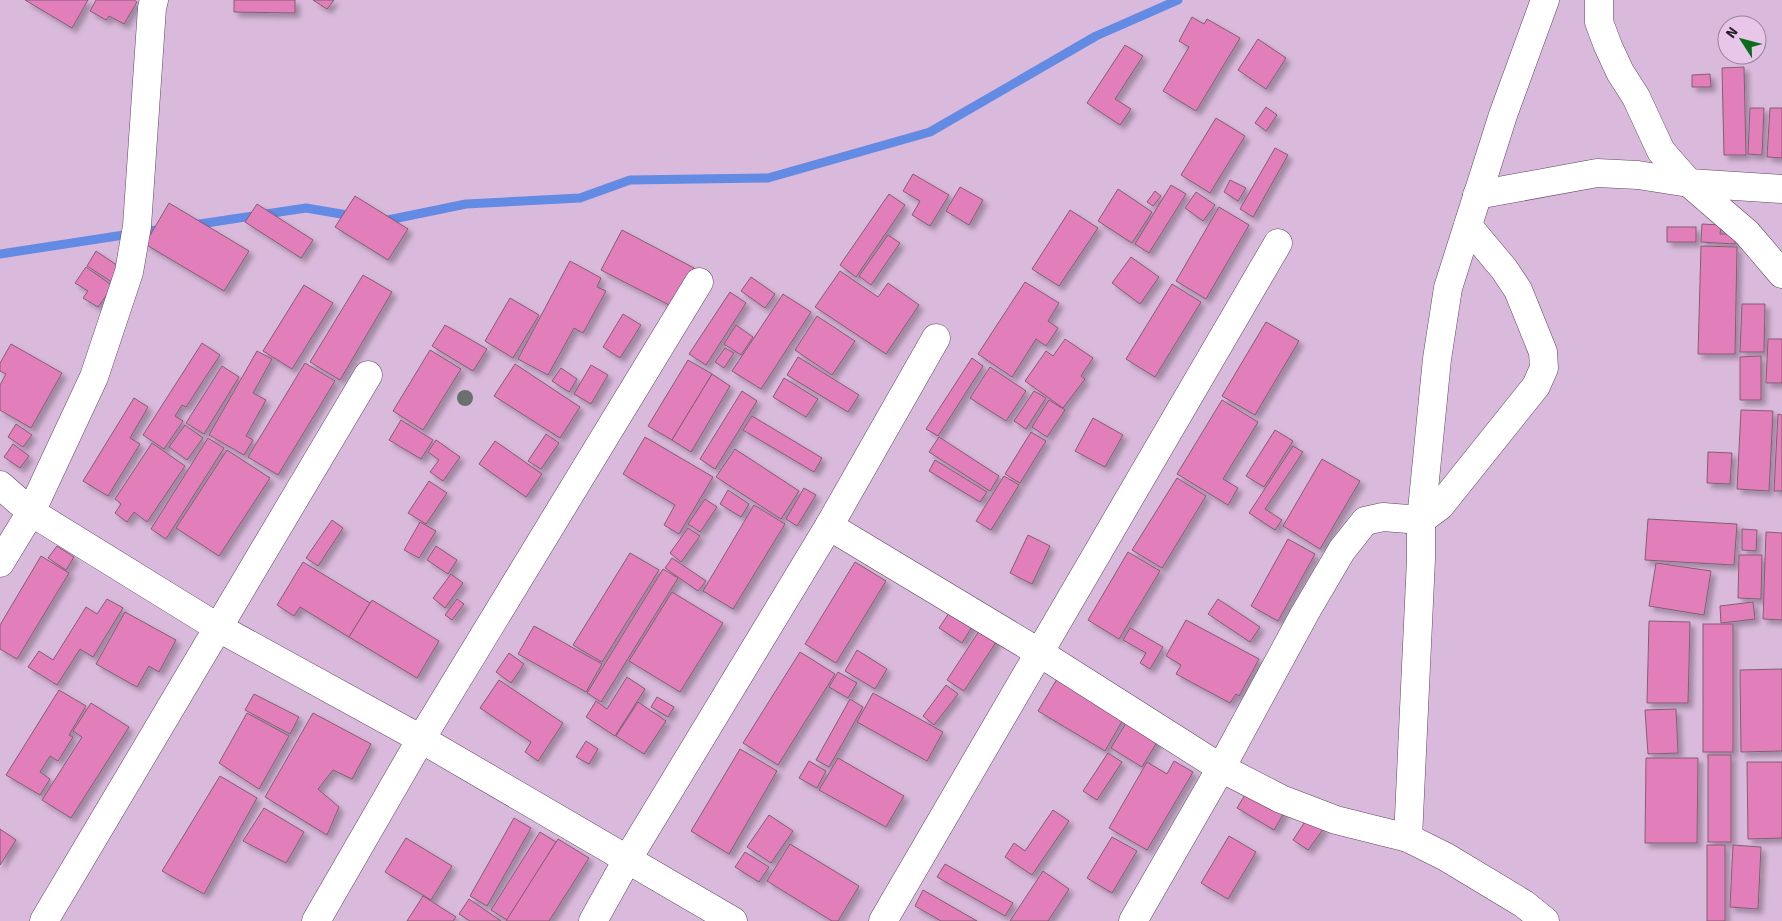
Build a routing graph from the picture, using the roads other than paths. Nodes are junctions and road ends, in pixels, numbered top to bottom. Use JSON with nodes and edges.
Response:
{"nodes":[{"id":1,"x":154,"y":0,"type":"edge"},
{"id":2,"x":1545,"y":0,"type":"edge"},
{"id":3,"x":1598,"y":0,"type":"edge"},
{"id":4,"x":1689,"y":183,"type":"junction"},
{"id":5,"x":1782,"y":189,"type":"edge"},
{"id":6,"x":1477,"y":194,"type":"junction"},
{"id":7,"x":1468,"y":226,"type":"junction"},
{"id":8,"x":1278,"y":242,"type":"dead end"},
{"id":9,"x":1782,"y":274,"type":"edge"},
{"id":10,"x":699,"y":282,"type":"dead end"},
{"id":11,"x":936,"y":338,"type":"dead end"},
{"id":12,"x":368,"y":375,"type":"dead end"},
{"id":13,"x":0,"y":484,"type":"edge"},
{"id":14,"x":31,"y":512,"type":"junction"},
{"id":15,"x":1421,"y":520,"type":"junction"},
{"id":16,"x":829,"y":526,"type":"junction"},
{"id":17,"x":0,"y":563,"type":"edge"},
{"id":18,"x":217,"y":627,"type":"junction"},
{"id":19,"x":1040,"y":653,"type":"junction"},
{"id":20,"x":421,"y":738,"type":"junction"},
{"id":21,"x":1220,"y":768,"type":"junction"},
{"id":22,"x":1408,"y":838,"type":"junction"},
{"id":23,"x":627,"y":860,"type":"junction"},
{"id":24,"x":44,"y":921,"type":"edge"},
{"id":25,"x":316,"y":921,"type":"edge"},
{"id":26,"x":593,"y":921,"type":"edge"},
{"id":27,"x":733,"y":921,"type":"edge"},
{"id":28,"x":883,"y":921,"type":"edge"},
{"id":29,"x":1133,"y":921,"type":"edge"},
{"id":30,"x":1545,"y":921,"type":"edge"}],
"edges":[{"from":1,"to":14,"type":"street"},
{"from":2,"to":6,"type":"street"},
{"from":3,"to":4,"type":"street"},
{"from":4,"to":5,"type":"street"},
{"from":4,"to":6,"type":"street"},
{"from":4,"to":9,"type":"street"},
{"from":6,"to":7,"type":"street"},
{"from":7,"to":15,"type":"street"},
{"from":7,"to":15,"type":"street"},
{"from":8,"to":19,"type":"street"},
{"from":10,"to":20,"type":"street"},
{"from":11,"to":16,"type":"street"},
{"from":12,"to":18,"type":"street"},
{"from":13,"to":14,"type":"street"},
{"from":14,"to":17,"type":"street"},
{"from":14,"to":18,"type":"street"},
{"from":15,"to":21,"type":"street"},
{"from":15,"to":22,"type":"street"},
{"from":16,"to":19,"type":"street"},
{"from":16,"to":23,"type":"street"},
{"from":18,"to":20,"type":"street"},
{"from":18,"to":24,"type":"street"},
{"from":19,"to":21,"type":"street"},
{"from":19,"to":28,"type":"street"},
{"from":20,"to":23,"type":"street"},
{"from":20,"to":25,"type":"street"},
{"from":21,"to":22,"type":"street"},
{"from":21,"to":29,"type":"street"},
{"from":22,"to":30,"type":"street"},
{"from":23,"to":26,"type":"street"},
{"from":23,"to":27,"type":"street"}]}
